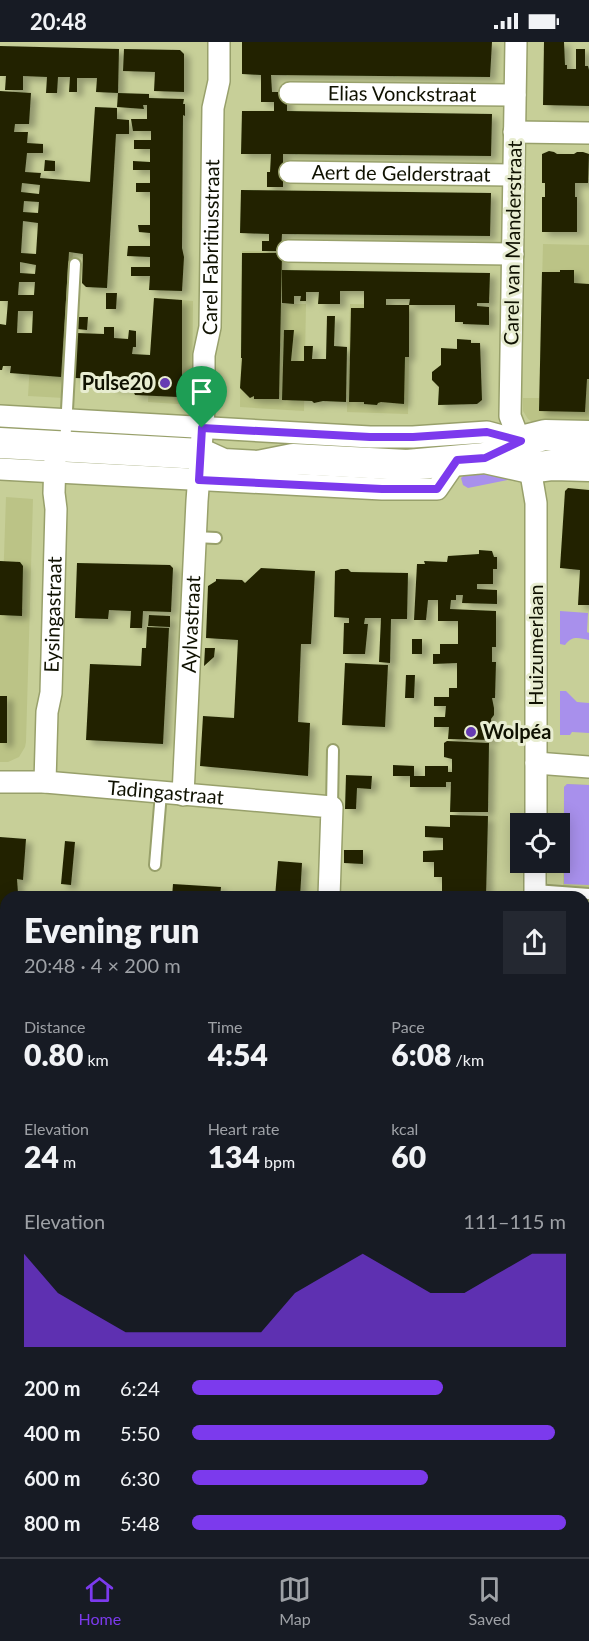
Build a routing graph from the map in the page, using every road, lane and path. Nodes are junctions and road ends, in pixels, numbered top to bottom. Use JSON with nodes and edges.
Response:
{"nodes":[{"id":1,"x":219,"y":42,"type":"edge"},
{"id":2,"x":516,"y":42,"type":"edge"},
{"id":3,"x":290,"y":93,"type":"dead end"},
{"id":4,"x":514,"y":95,"type":"junction"},
{"id":5,"x":514,"y":132,"type":"junction"},
{"id":6,"x":589,"y":133,"type":"edge"},
{"id":7,"x":290,"y":172,"type":"dead end"},
{"id":8,"x":513,"y":175,"type":"junction"},
{"id":9,"x":288,"y":251,"type":"dead end"},
{"id":10,"x":513,"y":254,"type":"junction"},
{"id":11,"x":75,"y":264,"type":"dead end"},
{"id":12,"x":0,"y":416,"type":"edge"},
{"id":13,"x":589,"y":436,"type":"edge"},
{"id":14,"x":0,"y":443,"type":"edge"},
{"id":15,"x":61,"y":446,"type":"junction"},
{"id":16,"x":201,"y":454,"type":"junction"},
{"id":17,"x":525,"y":455,"type":"junction"},
{"id":18,"x":471,"y":459,"type":"junction"},
{"id":19,"x":589,"y":466,"type":"edge"},
{"id":20,"x":0,"y":470,"type":"edge"},
{"id":21,"x":333,"y":750,"type":"dead end"},
{"id":22,"x":536,"y":763,"type":"junction"},
{"id":23,"x":589,"y":767,"type":"edge"},
{"id":24,"x":0,"y":782,"type":"edge"},
{"id":25,"x":45,"y":782,"type":"junction"},
{"id":26,"x":161,"y":793,"type":"junction"},
{"id":27,"x":183,"y":795,"type":"junction"},
{"id":28,"x":332,"y":807,"type":"junction"},
{"id":29,"x":536,"y":813,"type":"edge"},
{"id":30,"x":155,"y":865,"type":"dead end"},
{"id":31,"x":535,"y":873,"type":"edge"},
{"id":32,"x":329,"y":891,"type":"edge"},
{"id":33,"x":535,"y":891,"type":"edge"}],
"edges":[{"from":1,"to":16,"type":"street","name":"Carel Fabritiusstraat"},
{"from":2,"to":4,"type":"street","name":"Carel van Manderstraat"},
{"from":3,"to":4,"type":"street","name":"Elias Vonckstraat"},
{"from":4,"to":5,"type":"street","name":"Carel van Manderstraat"},
{"from":5,"to":6,"type":"street"},
{"from":5,"to":8,"type":"street","name":"Carel van Manderstraat"},
{"from":7,"to":8,"type":"street","name":"Aert de Gelderstraat"},
{"from":8,"to":10,"type":"street","name":"Carel van Manderstraat"},
{"from":9,"to":10,"type":"street"},
{"from":10,"to":17,"type":"street","name":"Carel van Manderstraat"},
{"from":11,"to":15,"type":"lane"},
{"from":12,"to":15,"type":"street"},
{"from":13,"to":17,"type":"street"},
{"from":14,"to":15,"type":"street"},
{"from":15,"to":16,"type":"street"},
{"from":15,"to":20,"type":"street"},
{"from":15,"to":25,"type":"street","name":"Eysingastraat"},
{"from":16,"to":17,"type":"street"},
{"from":16,"to":18,"type":"street"},
{"from":16,"to":18,"type":"street"},
{"from":16,"to":27,"type":"street","name":"Aylvastraat"},
{"from":17,"to":18,"type":"street"},
{"from":17,"to":19,"type":"street"},
{"from":17,"to":22,"type":"street","name":"Huizumerlaan"},
{"from":21,"to":28,"type":"lane"},
{"from":22,"to":23,"type":"street"},
{"from":22,"to":29,"type":"street","name":"Huizumerlaan"},
{"from":24,"to":25,"type":"street","name":"Tadingastraat"},
{"from":25,"to":26,"type":"street","name":"Tadingastraat"},
{"from":26,"to":27,"type":"street","name":"Tadingastraat"},
{"from":26,"to":30,"type":"lane"},
{"from":27,"to":28,"type":"street","name":"Tadingastraat"},
{"from":28,"to":32,"type":"street"},
{"from":31,"to":33,"type":"street"}]}
